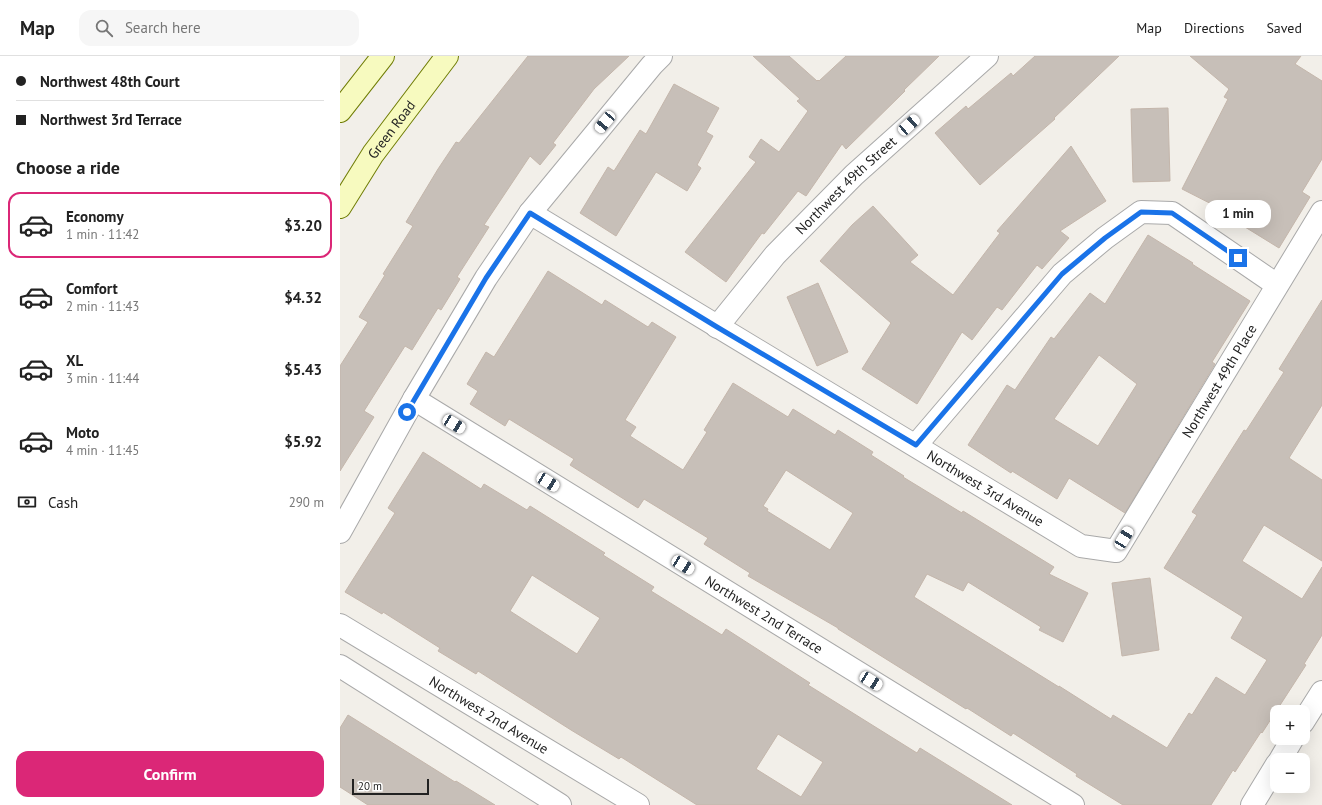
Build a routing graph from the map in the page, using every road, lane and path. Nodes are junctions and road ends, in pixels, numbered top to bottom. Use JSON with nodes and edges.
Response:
{"nodes":[{"id":1,"x":383,"y":56,"type":"edge"},
{"id":2,"x":447,"y":56,"type":"edge"},
{"id":3,"x":661,"y":56,"type":"edge"},
{"id":4,"x":987,"y":56,"type":"edge"},
{"id":5,"x":340,"y":111,"type":"edge"},
{"id":6,"x":340,"y":207,"type":"edge"},
{"id":7,"x":1322,"y":212,"type":"edge"},
{"id":8,"x":530,"y":213,"type":"junction"},
{"id":9,"x":1277,"y":285,"type":"junction"},
{"id":10,"x":717,"y":327,"type":"junction"},
{"id":11,"x":414,"y":399,"type":"junction"},
{"id":12,"x":916,"y":445,"type":"junction"},
{"id":13,"x":340,"y":532,"type":"edge"},
{"id":14,"x":1116,"y":551,"type":"joint"},
{"id":15,"x":340,"y":626,"type":"edge"},
{"id":16,"x":340,"y":666,"type":"edge"},
{"id":17,"x":1322,"y":692,"type":"edge"},
{"id":18,"x":1310,"y":711,"type":"edge"},
{"id":19,"x":1270,"y":775,"type":"edge"},
{"id":20,"x":560,"y":805,"type":"edge"},
{"id":21,"x":638,"y":805,"type":"edge"},
{"id":22,"x":1073,"y":805,"type":"edge"},
{"id":23,"x":1252,"y":805,"type":"edge"}],
"edges":[{"from":1,"to":5,"type":"main road"},
{"from":2,"to":6,"type":"main road","name":"Green Road"},
{"from":3,"to":8,"type":"street"},
{"from":4,"to":10,"type":"street","name":"Northwest 49th Street"},
{"from":7,"to":9,"type":"street","name":"Northwest 49th Place"},
{"from":8,"to":10,"type":"street","name":"Northwest 3rd Avenue"},
{"from":8,"to":11,"type":"street"},
{"from":9,"to":12,"type":"street"},
{"from":9,"to":14,"type":"street","name":"Northwest 49th Place"},
{"from":10,"to":12,"type":"street","name":"Northwest 3rd Avenue"},
{"from":11,"to":13,"type":"street"},
{"from":11,"to":22,"type":"street","name":"Northwest 2nd Terrace"},
{"from":12,"to":14,"type":"street","name":"Northwest 3rd Avenue"},
{"from":15,"to":21,"type":"street","name":"Northwest 2nd Avenue"},
{"from":16,"to":20,"type":"street"},
{"from":17,"to":18,"type":"street"},
{"from":19,"to":23,"type":"street"}]}
